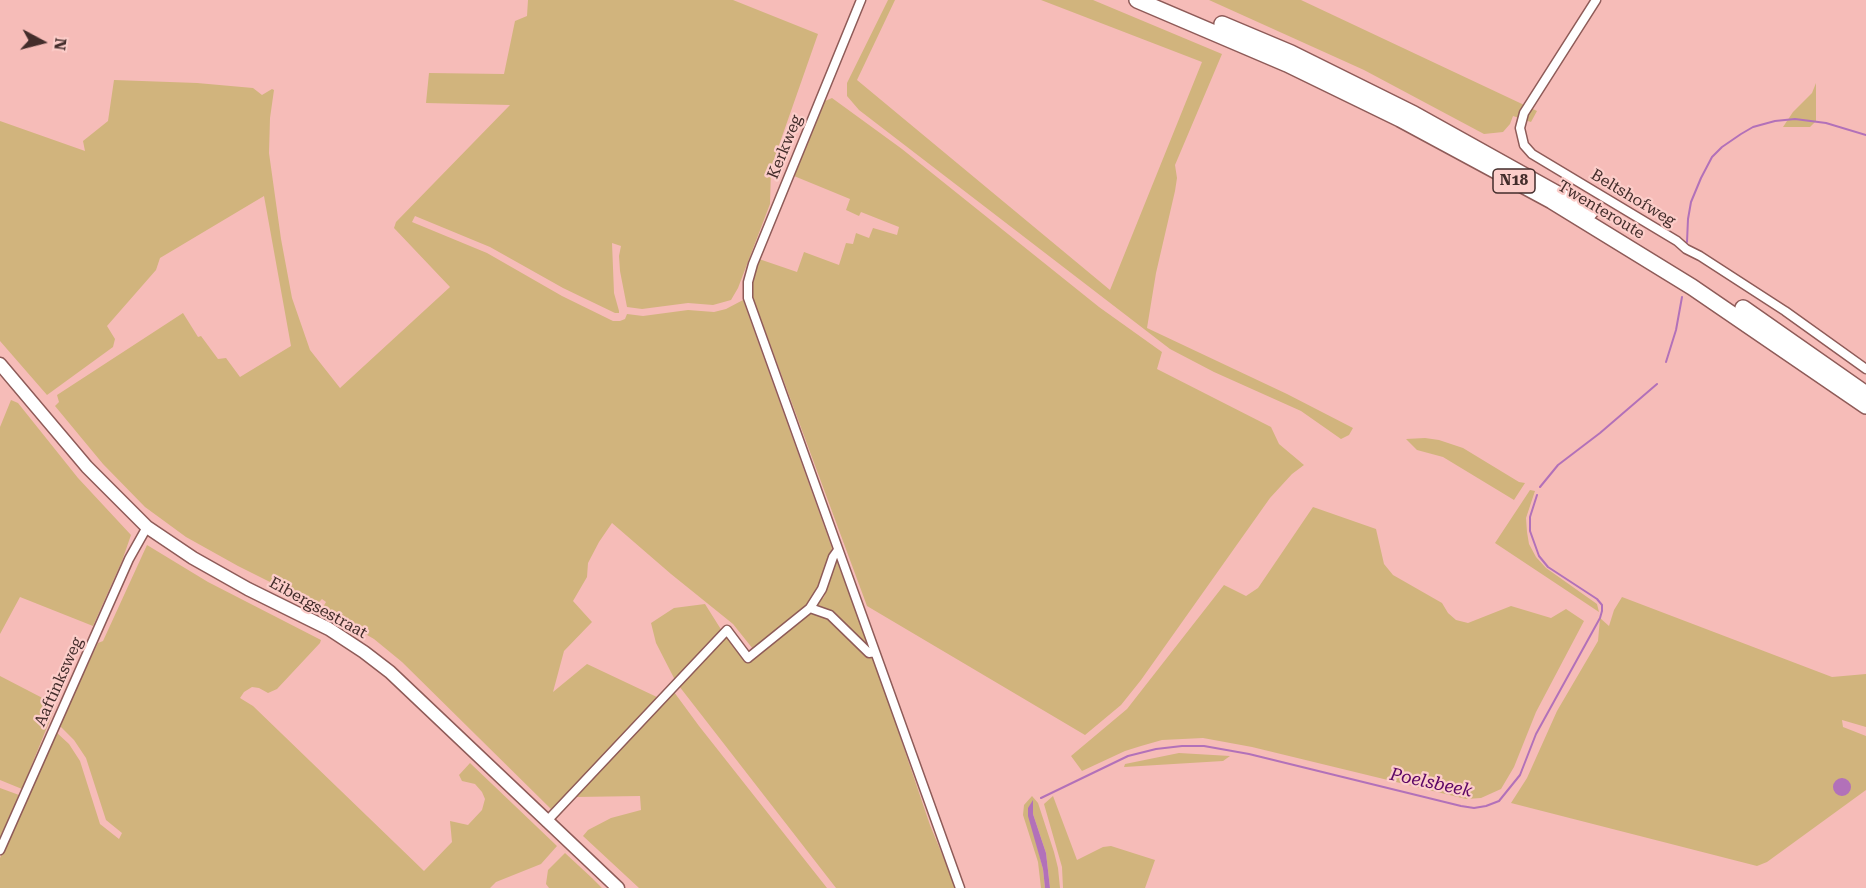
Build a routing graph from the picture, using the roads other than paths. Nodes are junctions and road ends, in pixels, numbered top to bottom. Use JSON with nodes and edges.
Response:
{"nodes":[{"id":1,"x":861,"y":0,"type":"edge"},
{"id":2,"x":1137,"y":0,"type":"edge"},
{"id":3,"x":1165,"y":0,"type":"edge"},
{"id":4,"x":1596,"y":0,"type":"edge"},
{"id":5,"x":0,"y":364,"type":"edge"},
{"id":6,"x":1866,"y":369,"type":"edge"},
{"id":7,"x":1866,"y":394,"type":"edge"},
{"id":8,"x":1866,"y":406,"type":"edge"},
{"id":9,"x":147,"y":527,"type":"junction"},
{"id":10,"x":838,"y":550,"type":"junction"},
{"id":11,"x":810,"y":608,"type":"junction"},
{"id":12,"x":875,"y":652,"type":"junction"},
{"id":13,"x":546,"y":822,"type":"junction"},
{"id":14,"x":0,"y":850,"type":"edge"},
{"id":15,"x":618,"y":888,"type":"edge"},
{"id":16,"x":960,"y":888,"type":"edge"}],
"edges":[{"from":1,"to":10,"type":"street","name":"Kerkweg"},
{"from":2,"to":8,"type":"highway","name":"Twenteroute","number":"N18"},
{"from":3,"to":7,"type":"highway","name":"Twenteroute","number":"N18"},
{"from":4,"to":6,"type":"street","name":"Beltshofweg"},
{"from":5,"to":9,"type":"main road","name":"Eibergsestraat"},
{"from":9,"to":13,"type":"main road","name":"Eibergsestraat"},
{"from":9,"to":14,"type":"street","name":"Aaftinksweg"},
{"from":10,"to":11,"type":"street"},
{"from":10,"to":12,"type":"street","name":"Kerkweg"},
{"from":11,"to":12,"type":"street"},
{"from":11,"to":13,"type":"street"},
{"from":12,"to":16,"type":"street","name":"Kerkweg"},
{"from":13,"to":15,"type":"main road","name":"Eibergsestraat"}]}
